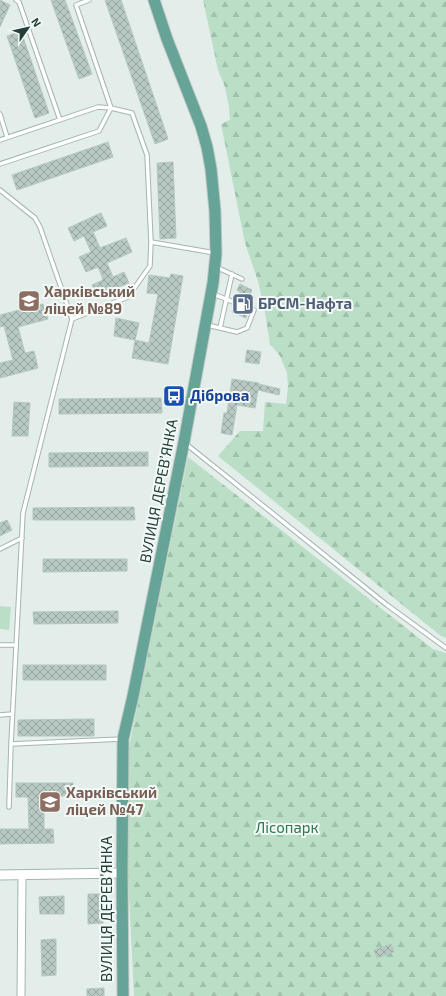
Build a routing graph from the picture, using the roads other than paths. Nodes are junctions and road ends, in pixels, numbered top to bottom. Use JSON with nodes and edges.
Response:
{"nodes":[{"id":1,"x":16,"y":0,"type":"edge"},
{"id":2,"x":89,"y":0,"type":"edge"},
{"id":3,"x":154,"y":0,"type":"edge"},
{"id":4,"x":110,"y":108,"type":"junction"},
{"id":5,"x":0,"y":114,"type":"edge"},
{"id":6,"x":60,"y":120,"type":"junction"},
{"id":7,"x":7,"y":137,"type":"junction"},
{"id":8,"x":0,"y":140,"type":"edge"},
{"id":9,"x":0,"y":164,"type":"edge"},
{"id":10,"x":0,"y":190,"type":"edge"},
{"id":11,"x":151,"y":242,"type":"junction"},
{"id":12,"x":216,"y":254,"type":"junction"},
{"id":13,"x":214,"y":267,"type":"junction"},
{"id":14,"x":232,"y":274,"type":"junction"},
{"id":15,"x":242,"y":279,"type":"dead end"},
{"id":16,"x":211,"y":294,"type":"junction"},
{"id":17,"x":226,"y":299,"type":"junction"},
{"id":18,"x":72,"y":319,"type":"junction"},
{"id":19,"x":206,"y":325,"type":"junction"},
{"id":20,"x":220,"y":328,"type":"junction"},
{"id":21,"x":184,"y":442,"type":"junction"},
{"id":22,"x":22,"y":538,"type":"junction"},
{"id":23,"x":0,"y":550,"type":"edge"},
{"id":24,"x":0,"y":645,"type":"edge"},
{"id":25,"x":16,"y":645,"type":"junction"},
{"id":26,"x":446,"y":648,"type":"edge"},
{"id":27,"x":12,"y":714,"type":"junction"},
{"id":28,"x":0,"y":715,"type":"edge"},
{"id":29,"x":123,"y":739,"type":"junction"},
{"id":30,"x":11,"y":744,"type":"junction"},
{"id":31,"x":9,"y":807,"type":"dead end"},
{"id":32,"x":122,"y":873,"type":"junction"},
{"id":33,"x":0,"y":875,"type":"edge"},
{"id":34,"x":22,"y":875,"type":"junction"},
{"id":35,"x":21,"y":996,"type":"edge"},
{"id":36,"x":123,"y":996,"type":"edge"}],
"edges":[{"from":1,"to":6,"type":"lane"},
{"from":2,"to":4,"type":"lane"},
{"from":3,"to":12,"type":"main road","name":"ВУЛИЦЯ ДЕРЕВ’ЯНКА"},
{"from":4,"to":6,"type":"lane"},
{"from":4,"to":9,"type":"lane"},
{"from":4,"to":11,"type":"lane"},
{"from":5,"to":7,"type":"lane"},
{"from":6,"to":7,"type":"lane"},
{"from":7,"to":8,"type":"lane"},
{"from":10,"to":18,"type":"lane"},
{"from":11,"to":12,"type":"lane"},
{"from":11,"to":18,"type":"lane"},
{"from":12,"to":13,"type":"main road","name":"ВУЛИЦЯ ДЕРЕВ’ЯНКА"},
{"from":13,"to":14,"type":"lane"},
{"from":13,"to":16,"type":"main road","name":"ВУЛИЦЯ ДЕРЕВ’ЯНКА"},
{"from":14,"to":15,"type":"lane"},
{"from":14,"to":17,"type":"lane"},
{"from":16,"to":17,"type":"lane"},
{"from":16,"to":19,"type":"main road","name":"ВУЛИЦЯ ДЕРЕВ’ЯНКА"},
{"from":17,"to":20,"type":"lane"},
{"from":17,"to":20,"type":"lane"},
{"from":18,"to":22,"type":"lane"},
{"from":19,"to":20,"type":"lane"},
{"from":19,"to":21,"type":"main road","name":"ВУЛИЦЯ ДЕРЕВ’ЯНКА"},
{"from":21,"to":26,"type":"lane"},
{"from":21,"to":29,"type":"main road","name":"ВУЛИЦЯ ДЕРЕВ’ЯНКА"},
{"from":22,"to":23,"type":"lane"},
{"from":22,"to":25,"type":"lane"},
{"from":24,"to":25,"type":"lane"},
{"from":25,"to":27,"type":"lane"},
{"from":27,"to":28,"type":"lane"},
{"from":27,"to":30,"type":"lane"},
{"from":29,"to":30,"type":"lane"},
{"from":29,"to":32,"type":"main road","name":"ВУЛИЦЯ ДЕРЕВ’ЯНКА"},
{"from":30,"to":31,"type":"lane"},
{"from":32,"to":34,"type":"street"},
{"from":32,"to":36,"type":"main road","name":"ВУЛИЦЯ ДЕРЕВ’ЯНКА"},
{"from":33,"to":34,"type":"street"},
{"from":34,"to":35,"type":"street"}]}
